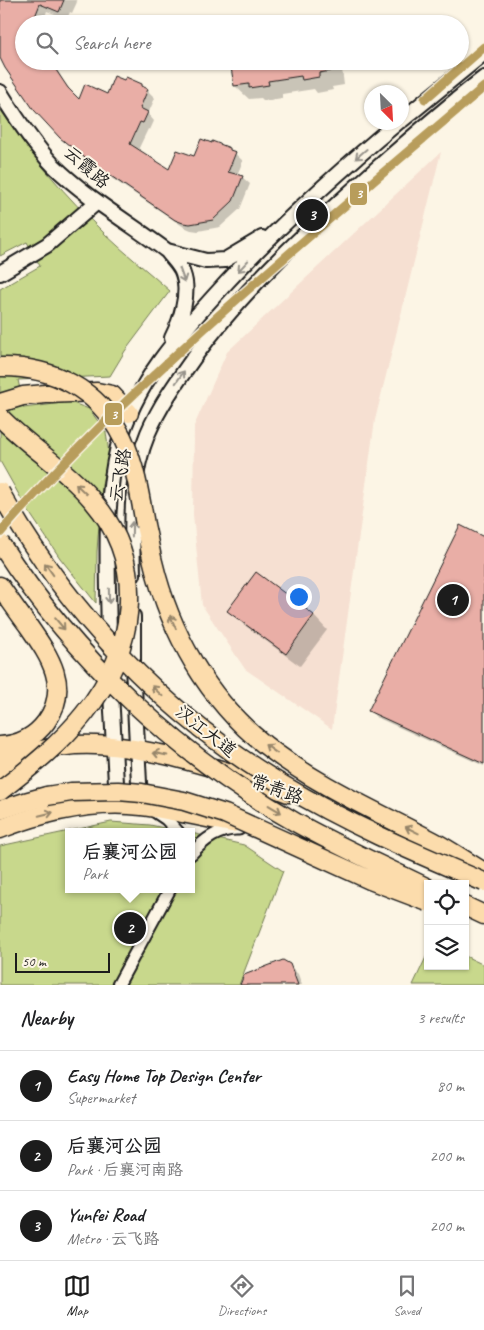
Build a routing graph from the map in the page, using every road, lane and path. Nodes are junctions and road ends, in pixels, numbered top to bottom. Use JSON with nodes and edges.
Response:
{"nodes":[{"id":1,"x":484,"y":53,"type":"edge"},
{"id":2,"x":469,"y":65,"type":"edge"},
{"id":3,"x":463,"y":70,"type":"edge"},
{"id":4,"x":484,"y":78,"type":"edge"},
{"id":5,"x":0,"y":92,"type":"edge"},
{"id":6,"x":409,"y":114,"type":"edge"},
{"id":7,"x":389,"y":130,"type":"edge"},
{"id":8,"x":97,"y":202,"type":"junction"},
{"id":9,"x":282,"y":226,"type":"junction"},
{"id":10,"x":167,"y":252,"type":"junction"},
{"id":11,"x":0,"y":273,"type":"edge"},
{"id":12,"x":161,"y":358,"type":"junction"},
{"id":13,"x":0,"y":367,"type":"edge"},
{"id":14,"x":0,"y":403,"type":"edge"},
{"id":15,"x":129,"y":412,"type":"junction"},
{"id":16,"x":0,"y":417,"type":"edge"},
{"id":17,"x":0,"y":492,"type":"edge"},
{"id":18,"x":0,"y":543,"type":"edge"},
{"id":19,"x":0,"y":586,"type":"edge"},
{"id":20,"x":0,"y":746,"type":"edge"},
{"id":21,"x":115,"y":746,"type":"junction"},
{"id":22,"x":49,"y":748,"type":"junction"},
{"id":23,"x":137,"y":749,"type":"junction"},
{"id":24,"x":0,"y":761,"type":"edge"},
{"id":25,"x":0,"y":776,"type":"edge"},
{"id":26,"x":0,"y":791,"type":"edge"},
{"id":27,"x":117,"y":805,"type":"junction"},
{"id":28,"x":141,"y":806,"type":"junction"},
{"id":29,"x":0,"y":810,"type":"edge"},
{"id":30,"x":174,"y":828,"type":"edge"},
{"id":31,"x":0,"y":829,"type":"edge"},
{"id":32,"x":287,"y":838,"type":"junction"},
{"id":33,"x":195,"y":850,"type":"edge"},
{"id":34,"x":484,"y":874,"type":"edge"},
{"id":35,"x":484,"y":882,"type":"edge"},
{"id":36,"x":424,"y":886,"type":"edge"},
{"id":37,"x":168,"y":893,"type":"edge"},
{"id":38,"x":424,"y":895,"type":"edge"},
{"id":39,"x":424,"y":900,"type":"edge"},
{"id":40,"x":469,"y":908,"type":"edge"},
{"id":41,"x":469,"y":915,"type":"edge"},
{"id":42,"x":484,"y":915,"type":"edge"},
{"id":43,"x":484,"y":921,"type":"edge"},
{"id":44,"x":118,"y":985,"type":"edge"}],
"edges":[{"from":1,"to":2,"type":"street"},
{"from":3,"to":6,"type":"street"},
{"from":23,"to":4,"type":"street","name":"云飞路","one_way":true},
{"from":5,"to":8,"type":"street","name":"云霞路"},
{"from":7,"to":9,"type":"street","name":"云飞路","one_way":true},
{"from":8,"to":10,"type":"street","name":"云霞路"},
{"from":8,"to":11,"type":"street"},
{"from":9,"to":10,"type":"street"},
{"from":9,"to":12,"type":"street","name":"云飞路","one_way":true},
{"from":10,"to":12,"type":"street","one_way":true},
{"from":12,"to":15,"type":"street","name":"云飞路"},
{"from":34,"to":13,"type":"main road","one_way":true,"bridge":true},
{"from":14,"to":15,"type":"main road"},
{"from":15,"to":21,"type":"street","name":"云飞路","one_way":true},
{"from":26,"to":16,"type":"main road","one_way":true,"bridge":true},
{"from":35,"to":17,"type":"main road","name":"汉江大道","one_way":true,"bridge":true},
{"from":18,"to":36,"type":"main road","name":"汉江大道","one_way":true,"bridge":true},
{"from":19,"to":20,"type":"main road"},
{"from":21,"to":22,"type":"main road","name":"常青路"},
{"from":21,"to":23,"type":"main road","name":"常青路"},
{"from":21,"to":27,"type":"street","name":"云飞路"},
{"from":22,"to":24,"type":"main road","name":"常青路"},
{"from":22,"to":25,"type":"main road"},
{"from":23,"to":28,"type":"street","name":"云飞路"},
{"from":34,"to":23,"type":"main road","name":"常青路","one_way":true},
{"from":27,"to":28,"type":"main road"},
{"from":31,"to":27,"type":"main road","one_way":true},
{"from":28,"to":30,"type":"street"},
{"from":28,"to":32,"type":"main road"},
{"from":29,"to":39,"type":"main road","bridge":true},
{"from":32,"to":33,"type":"street"},
{"from":32,"to":38,"type":"main road"},
{"from":37,"to":44,"type":"street"},
{"from":40,"to":42,"type":"main road"},
{"from":41,"to":43,"type":"main road"}]}
